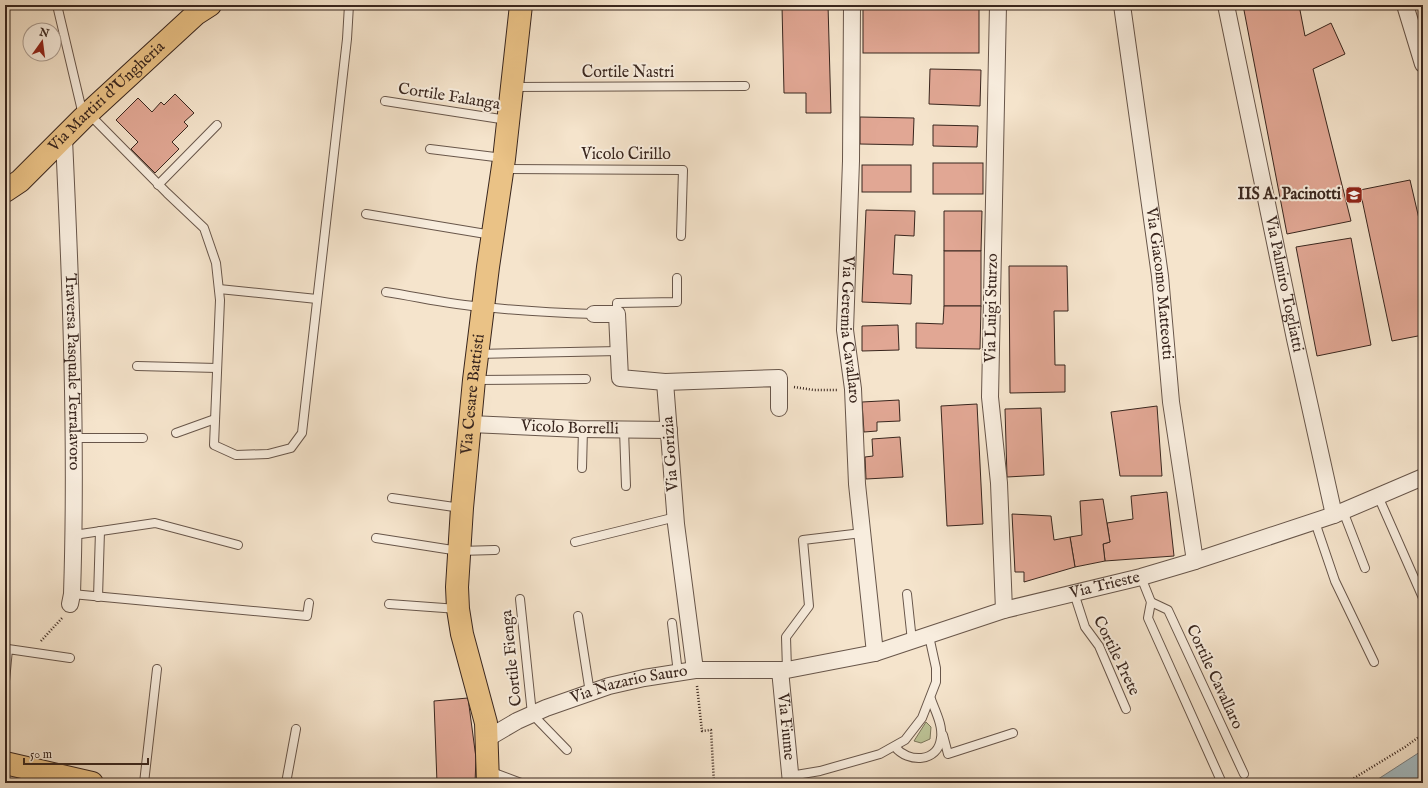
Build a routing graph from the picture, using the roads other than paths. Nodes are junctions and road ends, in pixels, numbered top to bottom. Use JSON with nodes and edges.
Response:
{"nodes":[{"id":1,"x":57,"y":5,"type":"edge"},
{"id":2,"x":210,"y":5,"type":"edge"},
{"id":3,"x":349,"y":5,"type":"edge"},
{"id":4,"x":521,"y":5,"type":"edge"},
{"id":5,"x":852,"y":5,"type":"edge"},
{"id":6,"x":998,"y":5,"type":"edge"},
{"id":7,"x":1122,"y":5,"type":"edge"},
{"id":8,"x":1226,"y":5,"type":"edge"},
{"id":9,"x":1405,"y":5,"type":"edge"},
{"id":10,"x":1423,"y":64,"type":"edge"},
{"id":11,"x":745,"y":86,"type":"dead end"},
{"id":12,"x":512,"y":87,"type":"junction"},
{"id":13,"x":385,"y":101,"type":"dead end"},
{"id":14,"x":86,"y":116,"type":"junction"},
{"id":15,"x":508,"y":121,"type":"junction"},
{"id":16,"x":217,"y":125,"type":"dead end"},
{"id":17,"x":64,"y":139,"type":"junction"},
{"id":18,"x":430,"y":149,"type":"dead end"},
{"id":19,"x":503,"y":164,"type":"junction"},
{"id":20,"x":158,"y":185,"type":"junction"},
{"id":21,"x":5,"y":191,"type":"edge"},
{"id":22,"x":366,"y":214,"type":"dead end"},
{"id":23,"x":493,"y":235,"type":"junction"},
{"id":24,"x":681,"y":236,"type":"dead end"},
{"id":25,"x":677,"y":278,"type":"dead end"},
{"id":26,"x":219,"y":289,"type":"junction"},
{"id":27,"x":386,"y":292,"type":"dead end"},
{"id":28,"x":317,"y":299,"type":"junction"},
{"id":29,"x":483,"y":307,"type":"junction"},
{"id":30,"x":594,"y":314,"type":"joint"},
{"id":31,"x":617,"y":314,"type":"junction"},
{"id":32,"x":619,"y":351,"type":"junction"},
{"id":33,"x":478,"y":354,"type":"junction"},
{"id":34,"x":137,"y":366,"type":"dead end"},
{"id":35,"x":217,"y":368,"type":"junction"},
{"id":36,"x":586,"y":379,"type":"dead end"},
{"id":37,"x":474,"y":380,"type":"junction"},
{"id":38,"x":666,"y":382,"type":"junction"},
{"id":39,"x":779,"y":408,"type":"dead end"},
{"id":40,"x":215,"y":418,"type":"junction"},
{"id":41,"x":470,"y":424,"type":"junction"},
{"id":42,"x":583,"y":429,"type":"junction"},
{"id":43,"x":624,"y":430,"type":"junction"},
{"id":44,"x":669,"y":430,"type":"junction"},
{"id":45,"x":176,"y":433,"type":"dead end"},
{"id":46,"x":74,"y":438,"type":"junction"},
{"id":47,"x":143,"y":438,"type":"dead end"},
{"id":48,"x":582,"y":468,"type":"dead end"},
{"id":49,"x":1423,"y":477,"type":"edge"},
{"id":50,"x":626,"y":486,"type":"dead end"},
{"id":51,"x":1378,"y":496,"type":"junction"},
{"id":52,"x":392,"y":498,"type":"dead end"},
{"id":53,"x":462,"y":508,"type":"junction"},
{"id":54,"x":1339,"y":513,"type":"junction"},
{"id":55,"x":676,"y":517,"type":"junction"},
{"id":56,"x":1315,"y":522,"type":"junction"},
{"id":57,"x":100,"y":531,"type":"junction"},
{"id":58,"x":862,"y":533,"type":"junction"},
{"id":59,"x":74,"y":535,"type":"junction"},
{"id":60,"x":376,"y":538,"type":"dead end"},
{"id":61,"x":575,"y":542,"type":"dead end"},
{"id":62,"x":238,"y":545,"type":"dead end"},
{"id":63,"x":495,"y":550,"type":"dead end"},
{"id":64,"x":459,"y":551,"type":"junction"},
{"id":65,"x":1195,"y":561,"type":"junction"},
{"id":66,"x":1365,"y":568,"type":"dead end"},
{"id":67,"x":1141,"y":577,"type":"junction"},
{"id":68,"x":1074,"y":593,"type":"junction"},
{"id":69,"x":907,"y":594,"type":"dead end"},
{"id":70,"x":98,"y":597,"type":"junction"},
{"id":71,"x":1423,"y":598,"type":"edge"},
{"id":72,"x":71,"y":599,"type":"joint"},
{"id":73,"x":520,"y":599,"type":"dead end"},
{"id":74,"x":309,"y":602,"type":"dead end"},
{"id":75,"x":1151,"y":602,"type":"junction"},
{"id":76,"x":389,"y":604,"type":"dead end"},
{"id":77,"x":458,"y":609,"type":"junction"},
{"id":78,"x":1004,"y":610,"type":"junction"},
{"id":79,"x":578,"y":616,"type":"dead end"},
{"id":80,"x":672,"y":623,"type":"dead end"},
{"id":81,"x":929,"y":636,"type":"junction"},
{"id":82,"x":912,"y":641,"type":"junction"},
{"id":83,"x":7,"y":647,"type":"edge"},
{"id":84,"x":875,"y":653,"type":"junction"},
{"id":85,"x":70,"y":658,"type":"dead end"},
{"id":86,"x":1374,"y":662,"type":"dead end"},
{"id":87,"x":157,"y":669,"type":"dead end"},
{"id":88,"x":695,"y":670,"type":"junction"},
{"id":89,"x":783,"y":670,"type":"junction"},
{"id":90,"x":678,"y":672,"type":"junction"},
{"id":91,"x":5,"y":681,"type":"edge"},
{"id":92,"x":590,"y":693,"type":"junction"},
{"id":93,"x":931,"y":699,"type":"junction"},
{"id":94,"x":1126,"y":708,"type":"dead end"},
{"id":95,"x":532,"y":714,"type":"junction"},
{"id":96,"x":296,"y":729,"type":"dead end"},
{"id":97,"x":941,"y":730,"type":"junction"},
{"id":98,"x":1013,"y":733,"type":"dead end"},
{"id":99,"x":488,"y":738,"type":"junction"},
{"id":100,"x":895,"y":747,"type":"junction"},
{"id":101,"x":567,"y":750,"type":"dead end"},
{"id":102,"x":5,"y":763,"type":"edge"},
{"id":103,"x":1244,"y":774,"type":"dead end"},
{"id":104,"x":488,"y":777,"type":"edge"},
{"id":105,"x":49,"y":778,"type":"edge"},
{"id":106,"x":790,"y":780,"type":"edge"},
{"id":107,"x":92,"y":783,"type":"edge"},
{"id":108,"x":144,"y":783,"type":"edge"},
{"id":109,"x":286,"y":783,"type":"edge"},
{"id":110,"x":521,"y":783,"type":"edge"},
{"id":111,"x":1222,"y":783,"type":"edge"}],
"edges":[{"from":1,"to":14,"type":"lane"},
{"from":2,"to":14,"type":"main road","name":"Via Martiri d'Ungheria"},
{"from":3,"to":28,"type":"lane"},
{"from":4,"to":12,"type":"main road","name":"Via Cesare Battisti"},
{"from":5,"to":58,"type":"street","name":"Via Geremia Cavallaro"},
{"from":6,"to":78,"type":"street","name":"Via Luigi Sturzo"},
{"from":7,"to":65,"type":"street","name":"Via Giacomo Matteotti"},
{"from":8,"to":54,"type":"street","name":"Via Palmiro Togliatti"},
{"from":9,"to":10,"type":"street"},
{"from":11,"to":12,"type":"lane","name":"Cortile Nastri"},
{"from":12,"to":15,"type":"main road","name":"Via Cesare Battisti"},
{"from":13,"to":15,"type":"lane","name":"Cortile Falanga"},
{"from":14,"to":17,"type":"main road","name":"Via Martiri d'Ungheria"},
{"from":14,"to":20,"type":"lane"},
{"from":15,"to":19,"type":"main road","name":"Via Cesare Battisti"},
{"from":16,"to":20,"type":"lane"},
{"from":17,"to":21,"type":"main road","name":"Via Martiri d'Ungheria"},
{"from":17,"to":46,"type":"street","name":"Traversa Pasquale Terralavoro"},
{"from":18,"to":19,"type":"lane"},
{"from":19,"to":23,"type":"main road","name":"Via Cesare Battisti"},
{"from":19,"to":24,"type":"lane","name":"Vicolo Cirillo"},
{"from":20,"to":26,"type":"lane"},
{"from":22,"to":23,"type":"lane"},
{"from":23,"to":29,"type":"main road","name":"Via Cesare Battisti"},
{"from":25,"to":31,"type":"lane"},
{"from":26,"to":28,"type":"lane"},
{"from":26,"to":35,"type":"lane"},
{"from":27,"to":29,"type":"lane"},
{"from":28,"to":40,"type":"lane"},
{"from":29,"to":30,"type":"lane"},
{"from":29,"to":33,"type":"main road","name":"Via Cesare Battisti"},
{"from":30,"to":31,"type":"street"},
{"from":31,"to":32,"type":"street"},
{"from":32,"to":33,"type":"lane"},
{"from":32,"to":38,"type":"street"},
{"from":33,"to":37,"type":"main road","name":"Via Cesare Battisti"},
{"from":34,"to":35,"type":"lane"},
{"from":35,"to":40,"type":"lane"},
{"from":36,"to":37,"type":"lane"},
{"from":37,"to":41,"type":"main road","name":"Via Cesare Battisti"},
{"from":38,"to":39,"type":"street"},
{"from":38,"to":44,"type":"street","name":"Via Gorizia"},
{"from":40,"to":45,"type":"lane"},
{"from":41,"to":42,"type":"street","name":"Vicolo Borrelli"},
{"from":41,"to":53,"type":"main road","name":"Via Cesare Battisti"},
{"from":42,"to":43,"type":"street","name":"Vicolo Borrelli"},
{"from":42,"to":48,"type":"lane"},
{"from":43,"to":44,"type":"street","name":"Vicolo Borrelli"},
{"from":43,"to":50,"type":"lane"},
{"from":44,"to":55,"type":"street","name":"Via Gorizia"},
{"from":46,"to":47,"type":"lane"},
{"from":46,"to":59,"type":"street","name":"Traversa Pasquale Terralavoro"},
{"from":49,"to":51,"type":"street","name":"Via Trieste"},
{"from":51,"to":54,"type":"street","name":"Via Trieste"},
{"from":51,"to":71,"type":"lane"},
{"from":52,"to":53,"type":"lane"},
{"from":53,"to":64,"type":"main road","name":"Via Cesare Battisti"},
{"from":54,"to":56,"type":"street","name":"Via Trieste"},
{"from":54,"to":66,"type":"lane"},
{"from":55,"to":61,"type":"lane"},
{"from":55,"to":88,"type":"street","name":"Via Gorizia"},
{"from":56,"to":65,"type":"street","name":"Via Trieste"},
{"from":56,"to":86,"type":"lane"},
{"from":57,"to":59,"type":"lane"},
{"from":57,"to":62,"type":"lane"},
{"from":57,"to":70,"type":"lane"},
{"from":58,"to":84,"type":"street","name":"Via Geremia Cavallaro"},
{"from":58,"to":89,"type":"lane"},
{"from":59,"to":72,"type":"street","name":"Traversa Pasquale Terralavoro"},
{"from":60,"to":64,"type":"lane"},
{"from":63,"to":64,"type":"lane"},
{"from":64,"to":77,"type":"main road","name":"Via Cesare Battisti"},
{"from":65,"to":67,"type":"street","name":"Via Trieste"},
{"from":67,"to":68,"type":"street","name":"Via Trieste"},
{"from":67,"to":75,"type":"lane"},
{"from":68,"to":78,"type":"street","name":"Via Trieste"},
{"from":68,"to":94,"type":"lane","name":"Cortile Prete"},
{"from":69,"to":82,"type":"lane"},
{"from":70,"to":72,"type":"lane"},
{"from":70,"to":74,"type":"lane"},
{"from":73,"to":95,"type":"lane","name":"Cortile Fienga"},
{"from":75,"to":103,"type":"lane","name":"Cortile Cavallaro"},
{"from":75,"to":111,"type":"lane"},
{"from":76,"to":77,"type":"lane"},
{"from":77,"to":99,"type":"main road","name":"Via Cesare Battisti"},
{"from":78,"to":81,"type":"street","name":"Via Trieste"},
{"from":79,"to":92,"type":"lane"},
{"from":80,"to":90,"type":"lane"},
{"from":81,"to":82,"type":"street","name":"Via Trieste"},
{"from":81,"to":93,"type":"lane"},
{"from":82,"to":84,"type":"street","name":"Via Trieste"},
{"from":83,"to":85,"type":"lane"},
{"from":83,"to":91,"type":"lane"},
{"from":84,"to":89,"type":"street","name":"Via Trieste"},
{"from":87,"to":108,"type":"lane"},
{"from":88,"to":89,"type":"street","name":"Via Nazario Sauro"},
{"from":88,"to":90,"type":"street","name":"Via Nazario Sauro"},
{"from":89,"to":106,"type":"street","name":"Via Fiume"},
{"from":90,"to":92,"type":"street","name":"Via Nazario Sauro"},
{"from":92,"to":95,"type":"street","name":"Via Nazario Sauro"},
{"from":93,"to":97,"type":"lane"},
{"from":93,"to":100,"type":"lane"},
{"from":95,"to":99,"type":"street","name":"Via Nazario Sauro"},
{"from":95,"to":101,"type":"lane"},
{"from":96,"to":109,"type":"lane"},
{"from":97,"to":98,"type":"lane"},
{"from":97,"to":100,"type":"lane"},
{"from":99,"to":104,"type":"main road","name":"Via Cesare Battisti"},
{"from":100,"to":106,"type":"lane"},
{"from":102,"to":105,"type":"main road"},
{"from":104,"to":110,"type":"lane"},
{"from":105,"to":107,"type":"main road"}]}
